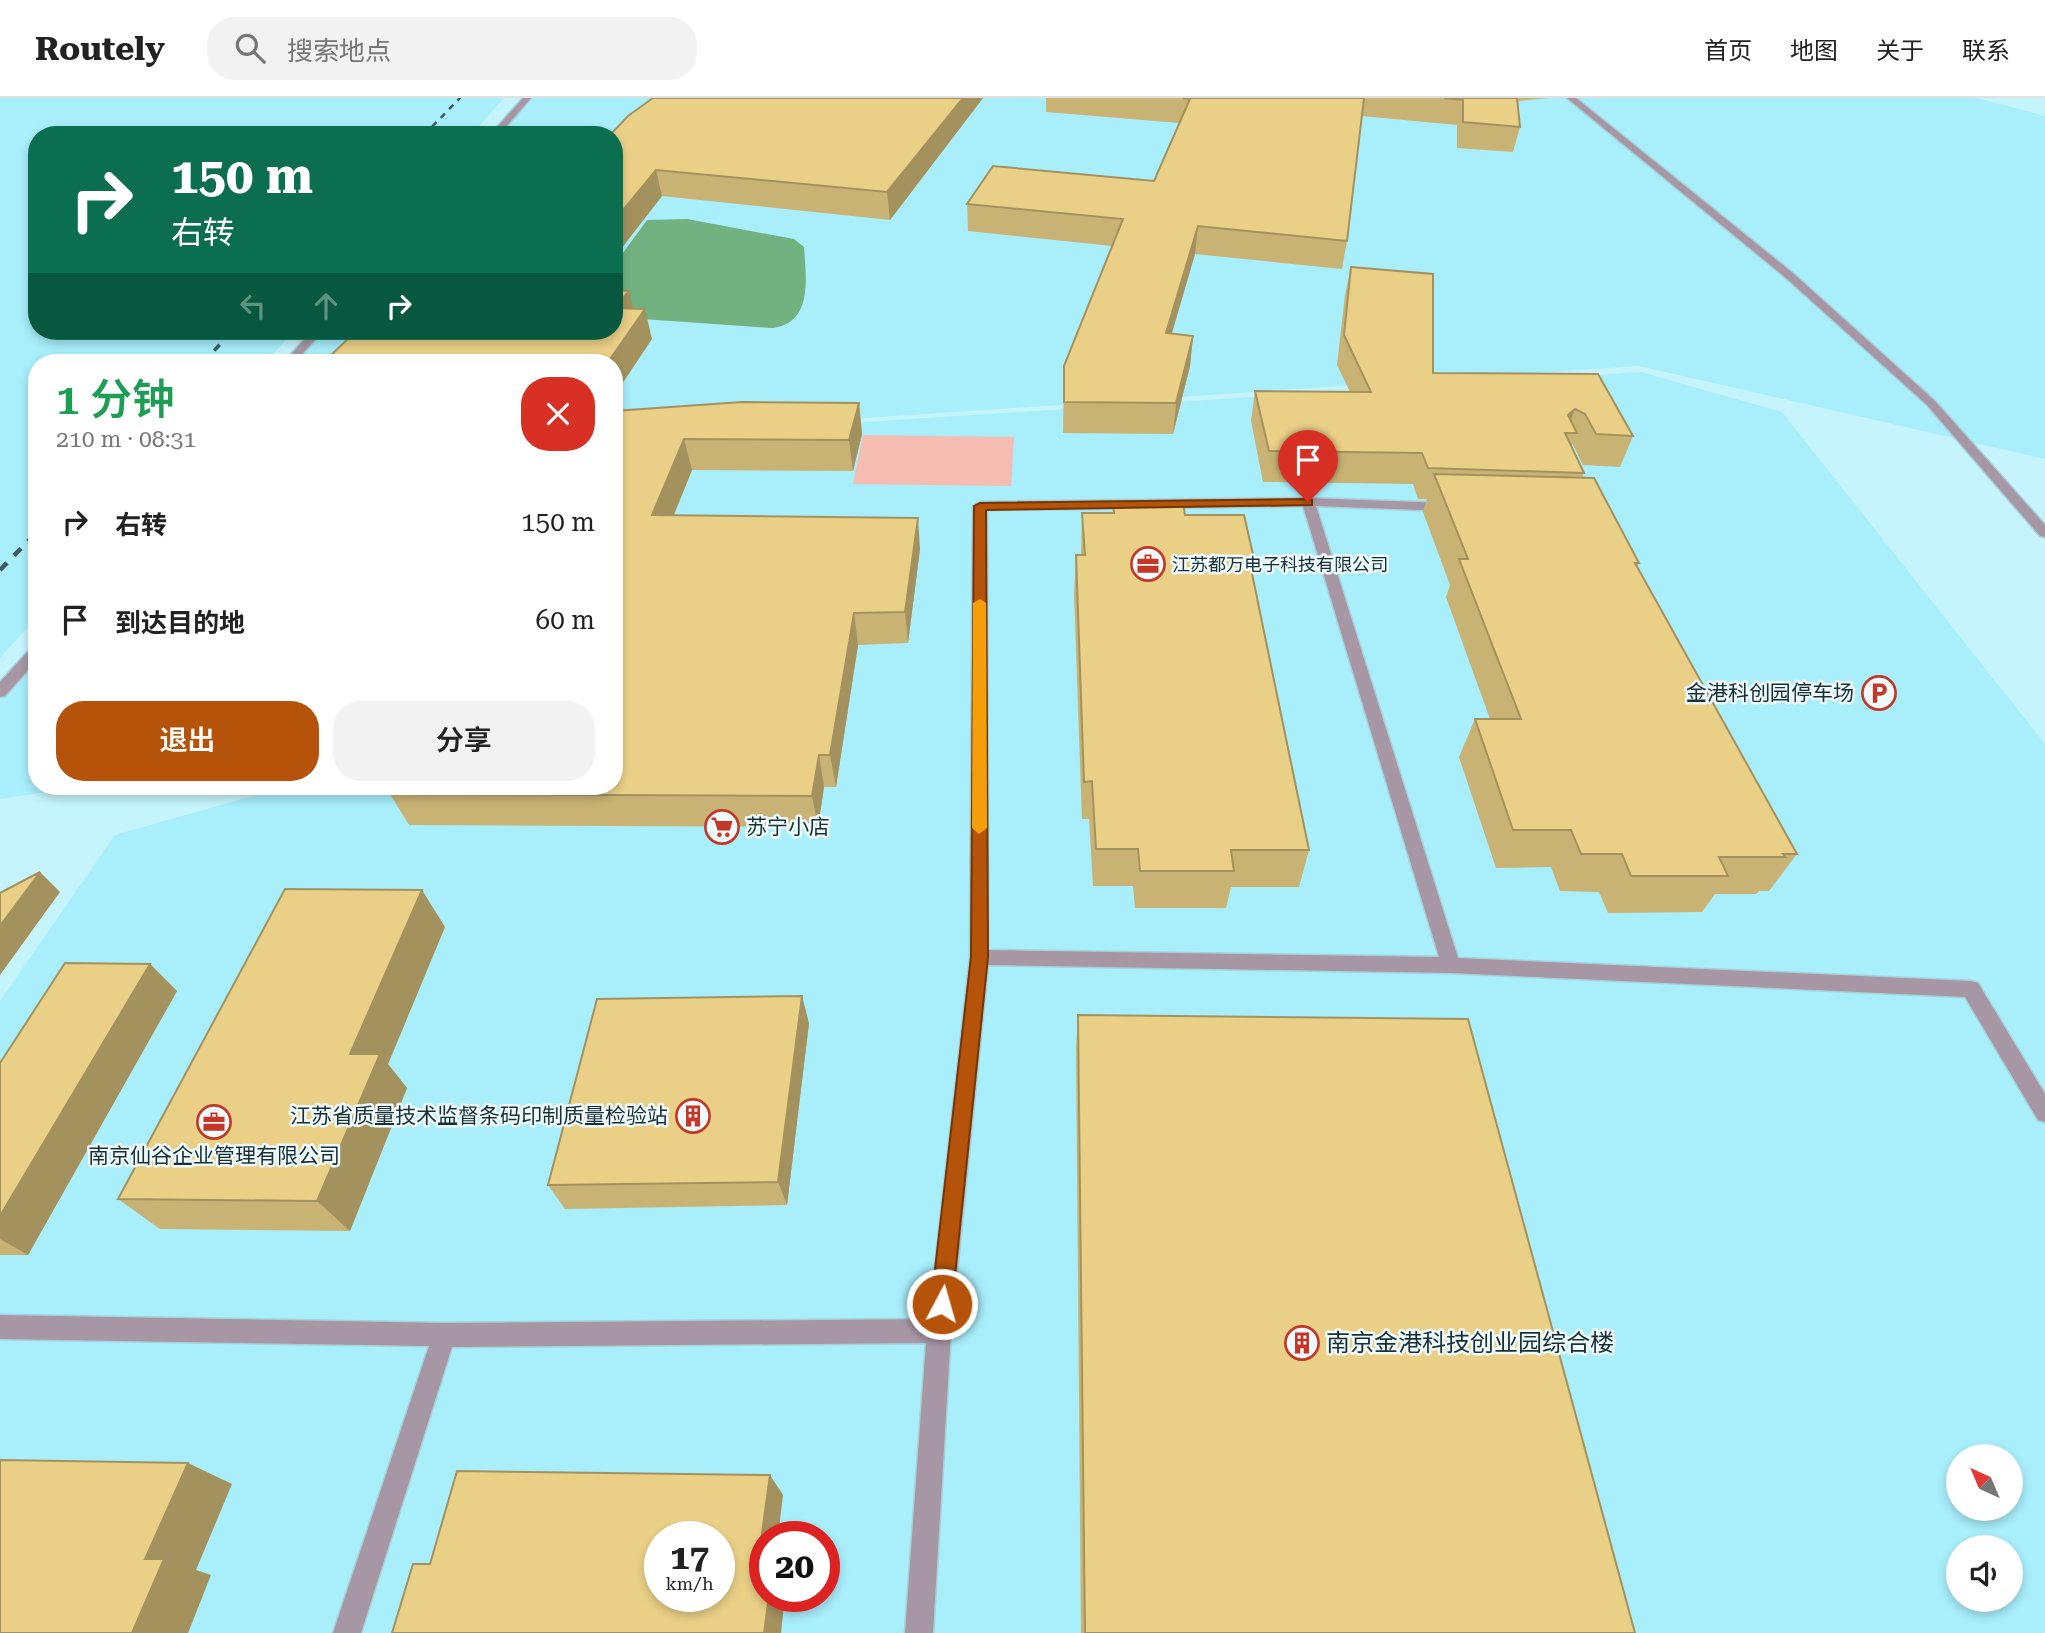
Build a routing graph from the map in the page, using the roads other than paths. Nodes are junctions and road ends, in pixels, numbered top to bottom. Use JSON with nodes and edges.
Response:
{"nodes":[{"id":1,"x":527,"y":98,"type":"edge"},
{"id":2,"x":1571,"y":98,"type":"edge"},
{"id":3,"x":502,"y":126,"type":"edge"},
{"id":4,"x":310,"y":340,"type":"edge"},
{"id":5,"x":296,"y":354,"type":"edge"},
{"id":6,"x":1308,"y":502,"type":"junction"},
{"id":7,"x":1458,"y":507,"type":"edge"},
{"id":8,"x":2045,"y":533,"type":"edge"},
{"id":9,"x":28,"y":660,"type":"edge"},
{"id":10,"x":0,"y":692,"type":"edge"},
{"id":11,"x":979,"y":957,"type":"junction"},
{"id":12,"x":1451,"y":965,"type":"junction"},
{"id":13,"x":2045,"y":1112,"type":"edge"},
{"id":14,"x":0,"y":1327,"type":"edge"},
{"id":15,"x":939,"y":1331,"type":"junction"},
{"id":16,"x":444,"y":1335,"type":"junction"},
{"id":17,"x":347,"y":1633,"type":"edge"},
{"id":18,"x":919,"y":1633,"type":"edge"}],
"edges":[{"from":1,"to":3,"type":"street"},
{"from":2,"to":8,"type":"street"},
{"from":4,"to":5,"type":"street"},
{"from":6,"to":7,"type":"street"},
{"from":6,"to":11,"type":"street"},
{"from":6,"to":12,"type":"street"},
{"from":9,"to":10,"type":"street"},
{"from":11,"to":12,"type":"street"},
{"from":11,"to":15,"type":"street"},
{"from":12,"to":13,"type":"street"},
{"from":14,"to":16,"type":"street"},
{"from":15,"to":16,"type":"street"},
{"from":15,"to":18,"type":"street"},
{"from":16,"to":17,"type":"street"}]}
